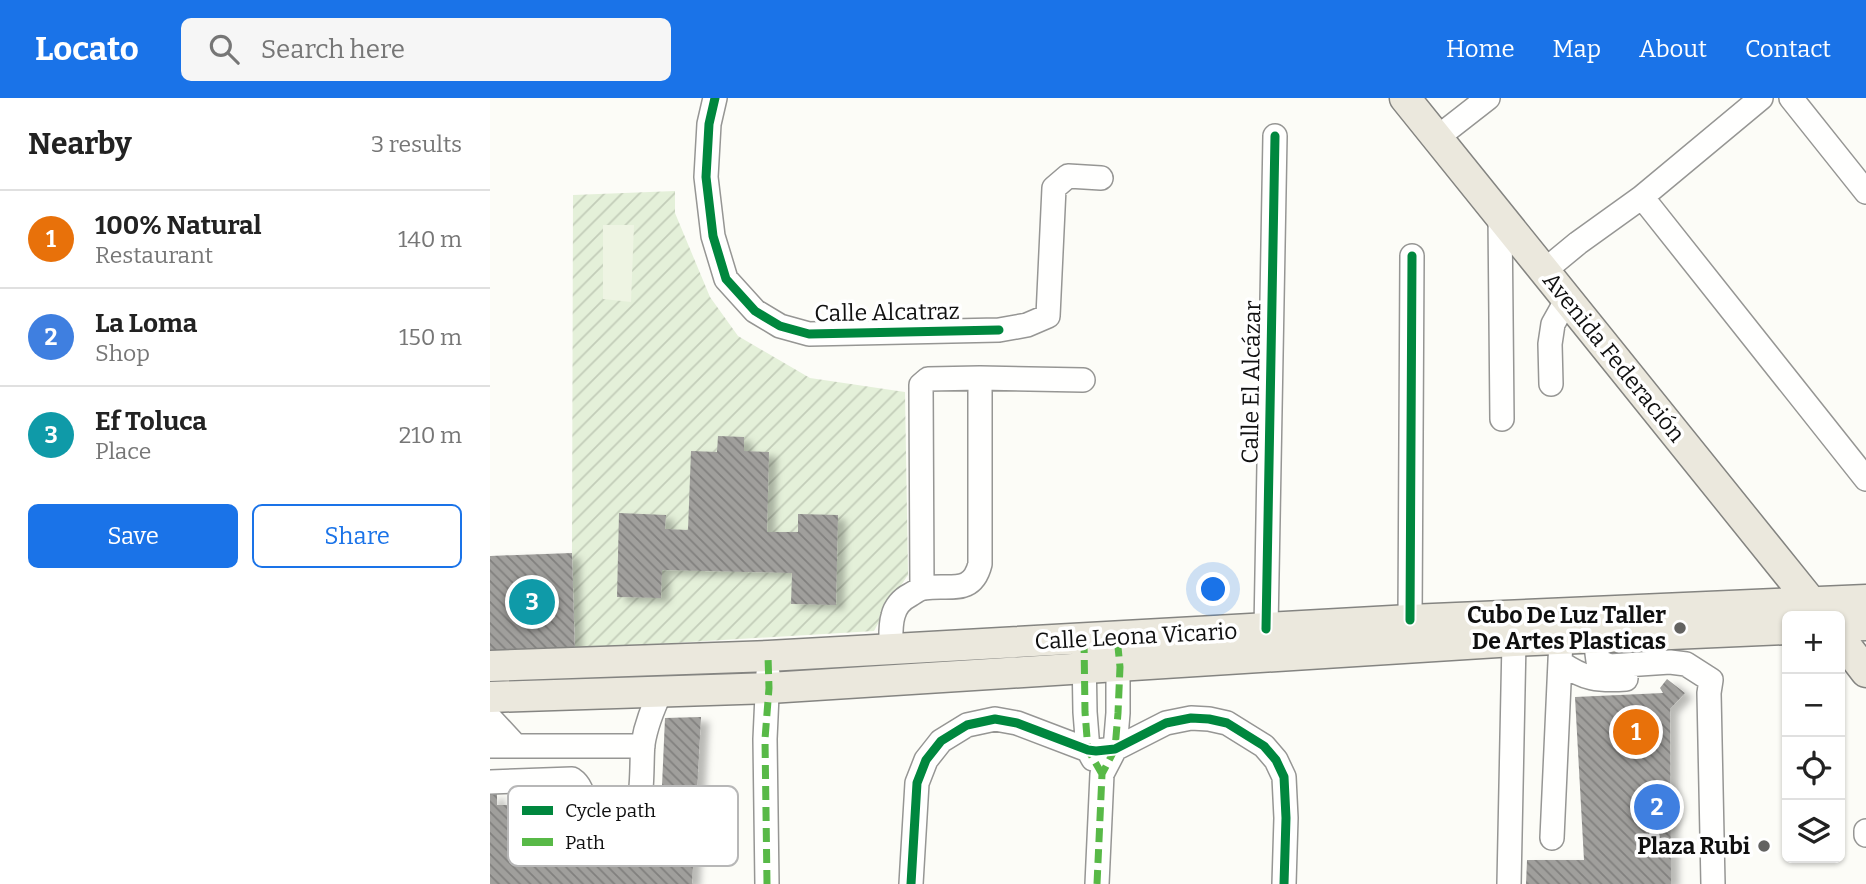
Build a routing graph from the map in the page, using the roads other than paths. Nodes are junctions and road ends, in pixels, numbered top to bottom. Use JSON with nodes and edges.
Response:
{"nodes":[{"id":1,"x":715,"y":98,"type":"edge"},
{"id":2,"x":1405,"y":98,"type":"edge"},
{"id":3,"x":1488,"y":98,"type":"edge"},
{"id":4,"x":1761,"y":98,"type":"edge"},
{"id":5,"x":1791,"y":98,"type":"edge"},
{"id":6,"x":1275,"y":136,"type":"dead end"},
{"id":7,"x":1438,"y":137,"type":"junction"},
{"id":8,"x":1101,"y":178,"type":"dead end"},
{"id":9,"x":1866,"y":192,"type":"edge"},
{"id":10,"x":1642,"y":197,"type":"junction"},
{"id":11,"x":1500,"y":215,"type":"junction"},
{"id":12,"x":1412,"y":256,"type":"dead end"},
{"id":13,"x":1544,"y":271,"type":"junction"},
{"id":14,"x":1567,"y":299,"type":"junction"},
{"id":15,"x":980,"y":378,"type":"junction"},
{"id":16,"x":1083,"y":380,"type":"dead end"},
{"id":17,"x":1551,"y":384,"type":"dead end"},
{"id":18,"x":1502,"y":419,"type":"dead end"},
{"id":19,"x":1866,"y":479,"type":"edge"},
{"id":20,"x":922,"y":588,"type":"junction"},
{"id":21,"x":1866,"y":600,"type":"edge"},
{"id":22,"x":1816,"y":609,"type":"edge"},
{"id":23,"x":1410,"y":620,"type":"junction"},
{"id":24,"x":1866,"y":625,"type":"edge"},
{"id":25,"x":1845,"y":626,"type":"edge"},
{"id":26,"x":1266,"y":629,"type":"junction"},
{"id":27,"x":1782,"y":629,"type":"edge"},
{"id":28,"x":1118,"y":637,"type":"junction"},
{"id":29,"x":1595,"y":638,"type":"junction"},
{"id":30,"x":1084,"y":639,"type":"junction"},
{"id":31,"x":1514,"y":641,"type":"junction"},
{"id":32,"x":1845,"y":645,"type":"edge"},
{"id":33,"x":891,"y":649,"type":"junction"},
{"id":34,"x":1561,"y":651,"type":"junction"},
{"id":35,"x":768,"y":656,"type":"junction"},
{"id":36,"x":490,"y":666,"type":"edge"},
{"id":37,"x":1119,"y":667,"type":"junction"},
{"id":38,"x":1083,"y":669,"type":"junction"},
{"id":39,"x":1866,"y":672,"type":"edge"},
{"id":40,"x":1710,"y":686,"type":"junction"},
{"id":41,"x":769,"y":688,"type":"junction"},
{"id":42,"x":661,"y":691,"type":"junction"},
{"id":43,"x":490,"y":697,"type":"edge"},
{"id":44,"x":490,"y":719,"type":"edge"},
{"id":45,"x":490,"y":746,"type":"edge"},
{"id":46,"x":516,"y":746,"type":"junction"},
{"id":47,"x":643,"y":746,"type":"junction"},
{"id":48,"x":1115,"y":749,"type":"junction"},
{"id":49,"x":1088,"y":750,"type":"junction"},
{"id":50,"x":1102,"y":774,"type":"junction"},
{"id":51,"x":490,"y":782,"type":"edge"},
{"id":52,"x":579,"y":786,"type":"edge"},
{"id":53,"x":640,"y":786,"type":"edge"},
{"id":54,"x":1552,"y":838,"type":"dead end"},
{"id":55,"x":767,"y":884,"type":"edge"},
{"id":56,"x":911,"y":884,"type":"edge"},
{"id":57,"x":1097,"y":884,"type":"edge"},
{"id":58,"x":1284,"y":884,"type":"edge"},
{"id":59,"x":1509,"y":884,"type":"edge"},
{"id":60,"x":1713,"y":884,"type":"edge"}],
"edges":[{"from":1,"to":8,"type":"street","name":"Calle Alcatraz"},
{"from":2,"to":7,"type":"main road","name":"Avenida Federación"},
{"from":3,"to":7,"type":"street"},
{"from":4,"to":10,"type":"street"},
{"from":5,"to":9,"type":"street"},
{"from":6,"to":26,"type":"street","name":"Calle El Alcázar"},
{"from":7,"to":11,"type":"main road","name":"Avenida Federación"},
{"from":10,"to":13,"type":"street"},
{"from":10,"to":19,"type":"street"},
{"from":11,"to":13,"type":"main road","name":"Avenida Federación"},
{"from":11,"to":18,"type":"street"},
{"from":12,"to":23,"type":"street"},
{"from":13,"to":14,"type":"main road","name":"Avenida Federación"},
{"from":14,"to":17,"type":"street"},
{"from":14,"to":22,"type":"main road","name":"Avenida Federación"},
{"from":15,"to":16,"type":"street"},
{"from":15,"to":20,"type":"street"},
{"from":15,"to":20,"type":"street"},
{"from":20,"to":33,"type":"street"},
{"from":21,"to":22,"type":"main road","name":"Calle Leona Vicario"},
{"from":22,"to":23,"type":"main road","name":"Calle Leona Vicario"},
{"from":23,"to":26,"type":"main road","name":"Calle Leona Vicario"},
{"from":24,"to":25,"type":"main road"},
{"from":26,"to":28,"type":"main road","name":"Calle Leona Vicario"},
{"from":27,"to":29,"type":"main road","name":"Calle Leona Vicario"},
{"from":28,"to":30,"type":"main road","name":"Calle Leona Vicario"},
{"from":28,"to":37,"type":"street"},
{"from":29,"to":34,"type":"main road","name":"Calle Leona Vicario"},
{"from":29,"to":40,"type":"street"},
{"from":30,"to":33,"type":"main road","name":"Calle Leona Vicario"},
{"from":30,"to":38,"type":"street"},
{"from":31,"to":34,"type":"main road","name":"Calle Leona Vicario"},
{"from":31,"to":37,"type":"main road","name":"Calle Leona Vicario"},
{"from":31,"to":59,"type":"street"},
{"from":32,"to":39,"type":"main road"},
{"from":33,"to":35,"type":"main road","name":"Calle Leona Vicario"},
{"from":34,"to":40,"type":"street"},
{"from":34,"to":54,"type":"street"},
{"from":35,"to":36,"type":"main road","name":"Calle Leona Vicario"},
{"from":35,"to":41,"type":"street"},
{"from":37,"to":38,"type":"main road","name":"Calle Leona Vicario"},
{"from":37,"to":48,"type":"street"},
{"from":38,"to":41,"type":"main road","name":"Calle Leona Vicario"},
{"from":38,"to":49,"type":"street"},
{"from":40,"to":60,"type":"street"},
{"from":41,"to":42,"type":"main road","name":"Calle Leona Vicario"},
{"from":41,"to":55,"type":"street"},
{"from":42,"to":43,"type":"main road","name":"Calle Leona Vicario"},
{"from":42,"to":47,"type":"street"},
{"from":44,"to":46,"type":"street"},
{"from":45,"to":46,"type":"street"},
{"from":46,"to":47,"type":"street"},
{"from":47,"to":53,"type":"street"},
{"from":48,"to":49,"type":"street"},
{"from":48,"to":50,"type":"street"},
{"from":48,"to":58,"type":"street"},
{"from":49,"to":50,"type":"street"},
{"from":49,"to":56,"type":"street"},
{"from":50,"to":57,"type":"street"},
{"from":51,"to":52,"type":"street"}]}
